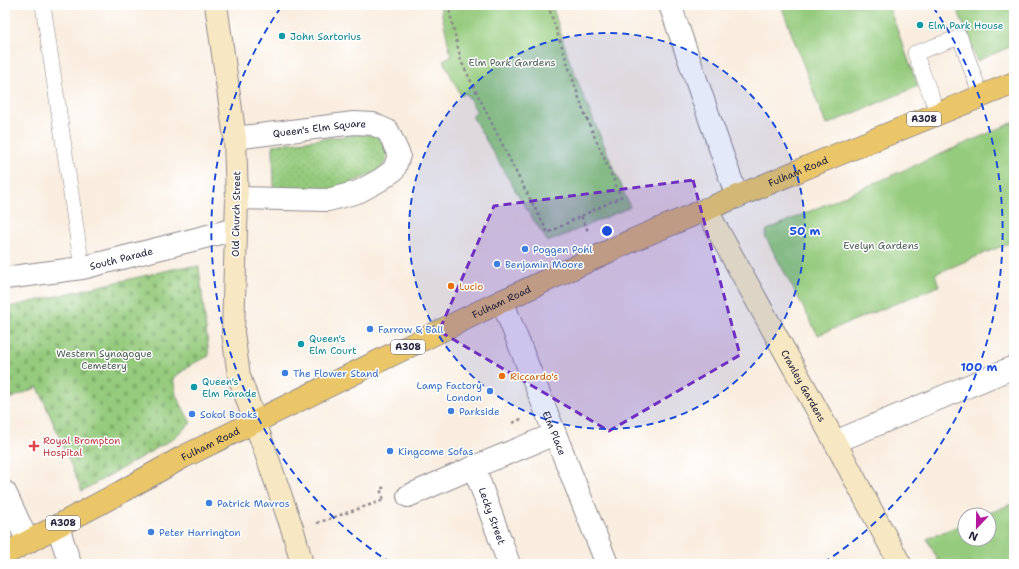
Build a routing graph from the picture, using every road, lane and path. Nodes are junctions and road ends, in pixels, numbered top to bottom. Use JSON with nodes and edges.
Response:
{"nodes":[{"id":1,"x":43,"y":5,"type":"edge"},
{"id":2,"x":216,"y":5,"type":"edge"},
{"id":3,"x":448,"y":5,"type":"edge"},
{"id":4,"x":548,"y":5,"type":"edge"},
{"id":5,"x":670,"y":5,"type":"edge"},
{"id":6,"x":1014,"y":83,"type":"edge"},
{"id":7,"x":981,"y":96,"type":"junction"},
{"id":8,"x":938,"y":114,"type":"junction"},
{"id":9,"x":235,"y":138,"type":"junction"},
{"id":10,"x":737,"y":197,"type":"junction"},
{"id":11,"x":237,"y":198,"type":"junction"},
{"id":12,"x":706,"y":209,"type":"junction"},
{"id":13,"x":581,"y":216,"type":"junction"},
{"id":14,"x":236,"y":229,"type":"junction"},
{"id":15,"x":588,"y":231,"type":"dead end"},
{"id":16,"x":82,"y":268,"type":"junction"},
{"id":17,"x":5,"y":278,"type":"edge"},
{"id":18,"x":502,"y":302,"type":"junction"},
{"id":19,"x":1014,"y":367,"type":"edge"},
{"id":20,"x":254,"y":422,"type":"junction"},
{"id":21,"x":555,"y":434,"type":"junction"},
{"id":22,"x":835,"y":442,"type":"junction"},
{"id":23,"x":474,"y":467,"type":"junction"},
{"id":24,"x":380,"y":489,"type":"dead end"},
{"id":25,"x":5,"y":492,"type":"edge"},
{"id":26,"x":408,"y":496,"type":"dead end"},
{"id":27,"x":342,"y":514,"type":"dead end"},
{"id":28,"x":58,"y":527,"type":"junction"},
{"id":29,"x":28,"y":542,"type":"junction"},
{"id":30,"x":5,"y":554,"type":"edge"},
{"id":31,"x":70,"y":564,"type":"edge"},
{"id":32,"x":302,"y":564,"type":"edge"},
{"id":33,"x":509,"y":564,"type":"edge"},
{"id":34,"x":607,"y":564,"type":"edge"},
{"id":35,"x":900,"y":564,"type":"edge"}],
"edges":[{"from":1,"to":16,"type":"lane"},
{"from":2,"to":9,"type":"street","name":"Old Church Street"},
{"from":3,"to":13,"type":"path"},
{"from":4,"to":13,"type":"path"},
{"from":5,"to":10,"type":"street"},
{"from":6,"to":7,"type":"main road","name":"Fulham Road","number":"A308"},
{"from":7,"to":8,"type":"main road","name":"Fulham Road","number":"A308"},
{"from":7,"to":8,"type":"lane"},
{"from":8,"to":10,"type":"main road","name":"Fulham Road","number":"A308"},
{"from":9,"to":11,"type":"street","name":"Old Church Street"},
{"from":9,"to":11,"type":"street","name":"Queen's Elm Square"},
{"from":10,"to":12,"type":"main road","name":"Fulham Road","number":"A308"},
{"from":11,"to":14,"type":"street","name":"Old Church Street"},
{"from":12,"to":18,"type":"main road","name":"Fulham Road","number":"A308"},
{"from":12,"to":22,"type":"street","name":"Cranley Gardens"},
{"from":13,"to":15,"type":"path"},
{"from":14,"to":16,"type":"street","name":"South Parade"},
{"from":14,"to":20,"type":"street","name":"Old Church Street"},
{"from":16,"to":17,"type":"street","name":"South Parade"},
{"from":18,"to":20,"type":"main road","name":"Fulham Road","number":"A308"},
{"from":18,"to":21,"type":"street","name":"Elm Place"},
{"from":19,"to":22,"type":"street"},
{"from":20,"to":28,"type":"main road","name":"Fulham Road","number":"A308"},
{"from":20,"to":32,"type":"street","name":"Old Church Street"},
{"from":21,"to":23,"type":"street"},
{"from":21,"to":34,"type":"street","name":"Elm Place"},
{"from":22,"to":35,"type":"street","name":"Cranley Gardens"},
{"from":23,"to":26,"type":"street"},
{"from":23,"to":33,"type":"street","name":"Lecky Street"},
{"from":24,"to":27,"type":"path"},
{"from":25,"to":29,"type":"street"},
{"from":28,"to":29,"type":"main road","name":"Fulham Road","number":"A308"},
{"from":28,"to":31,"type":"street"},
{"from":29,"to":30,"type":"main road","name":"Fulham Road","number":"A308"}]}
